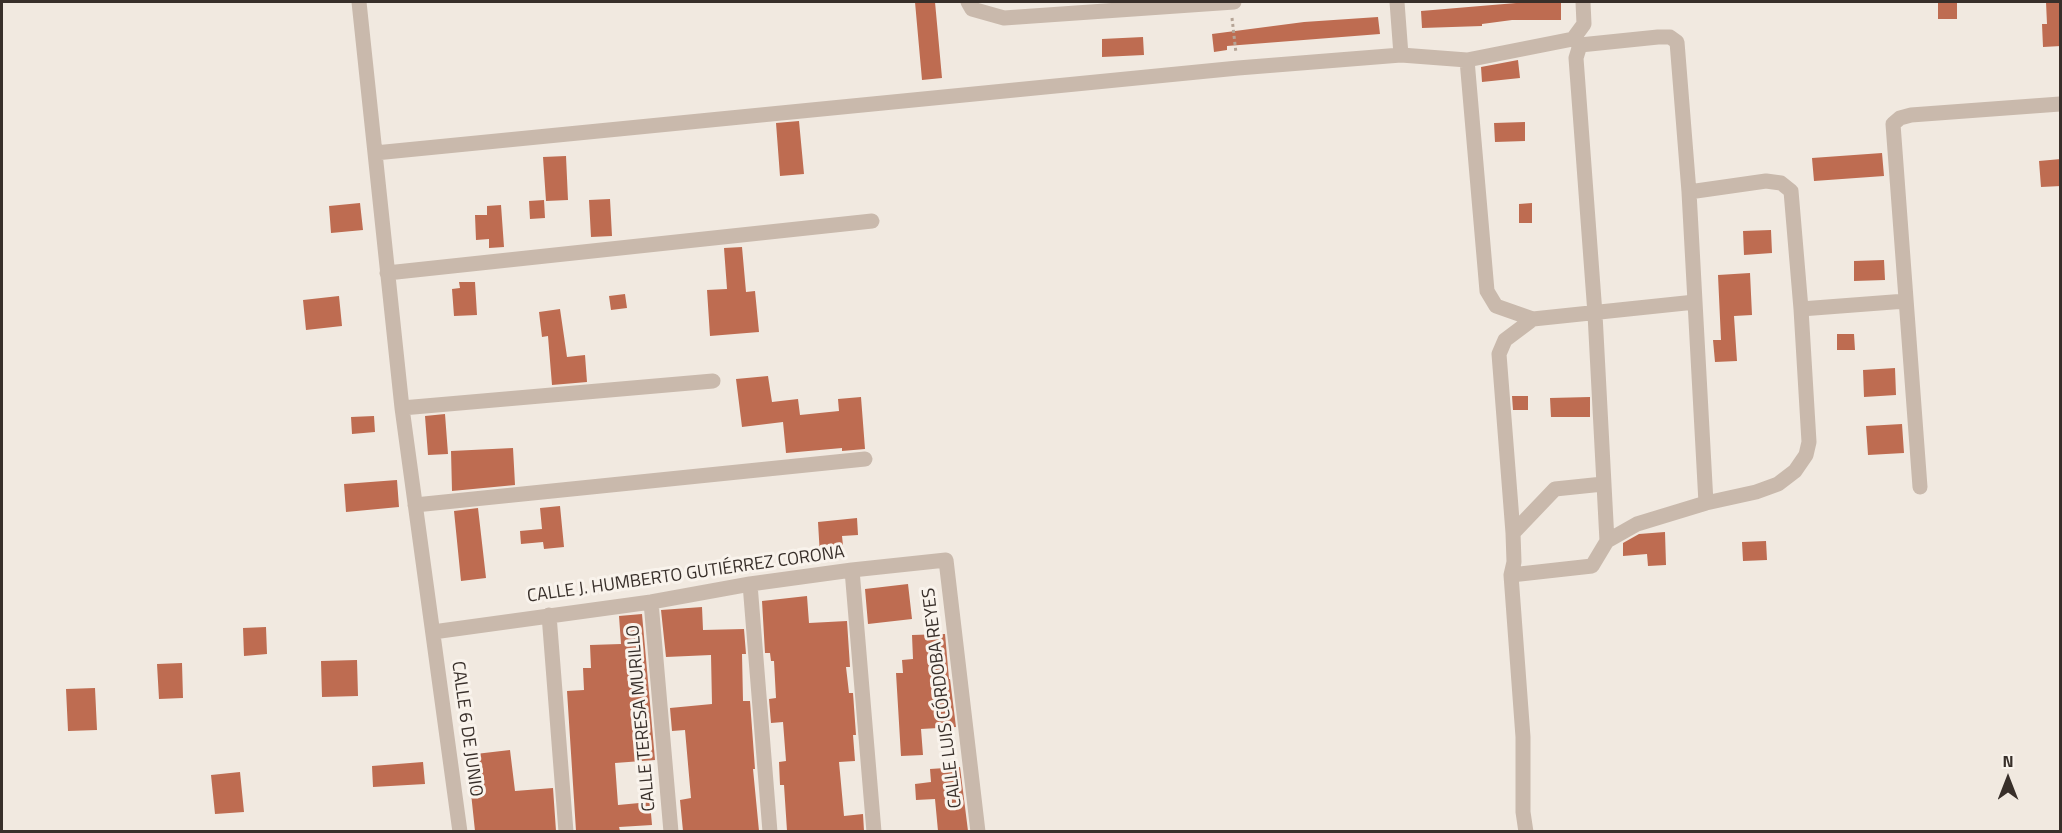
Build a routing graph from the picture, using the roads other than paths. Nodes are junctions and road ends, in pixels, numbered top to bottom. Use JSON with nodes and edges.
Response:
{"nodes":[{"id":1,"x":359,"y":2,"type":"edge"},
{"id":2,"x":968,"y":2,"type":"edge"},
{"id":3,"x":1232,"y":2,"type":"edge"},
{"id":4,"x":1397,"y":2,"type":"edge"},
{"id":5,"x":1583,"y":2,"type":"edge"},
{"id":6,"x":1577,"y":42,"type":"junction"},
{"id":7,"x":1401,"y":55,"type":"junction"},
{"id":8,"x":1467,"y":60,"type":"junction"},
{"id":9,"x":2061,"y":104,"type":"edge"},
{"id":10,"x":375,"y":153,"type":"junction"},
{"id":11,"x":1689,"y":192,"type":"junction"},
{"id":12,"x":872,"y":221,"type":"dead end"},
{"id":13,"x":387,"y":273,"type":"junction"},
{"id":14,"x":1906,"y":301,"type":"junction"},
{"id":15,"x":1695,"y":302,"type":"junction"},
{"id":16,"x":1801,"y":309,"type":"junction"},
{"id":17,"x":1595,"y":314,"type":"junction"},
{"id":18,"x":1533,"y":319,"type":"junction"},
{"id":19,"x":713,"y":381,"type":"dead end"},
{"id":20,"x":402,"y":408,"type":"junction"},
{"id":21,"x":865,"y":459,"type":"dead end"},
{"id":22,"x":1603,"y":484,"type":"junction"},
{"id":23,"x":1920,"y":487,"type":"dead end"},
{"id":24,"x":1706,"y":503,"type":"junction"},
{"id":25,"x":415,"y":505,"type":"junction"},
{"id":26,"x":1512,"y":533,"type":"junction"},
{"id":27,"x":1607,"y":541,"type":"junction"},
{"id":28,"x":946,"y":560,"type":"joint"},
{"id":29,"x":852,"y":570,"type":"junction"},
{"id":30,"x":1511,"y":575,"type":"junction"},
{"id":31,"x":750,"y":584,"type":"junction"},
{"id":32,"x":651,"y":602,"type":"junction"},
{"id":33,"x":549,"y":615,"type":"junction"},
{"id":34,"x":433,"y":632,"type":"junction"},
{"id":35,"x":460,"y":831,"type":"edge"},
{"id":36,"x":566,"y":831,"type":"edge"},
{"id":37,"x":671,"y":831,"type":"edge"},
{"id":38,"x":770,"y":831,"type":"edge"},
{"id":39,"x":874,"y":831,"type":"edge"},
{"id":40,"x":978,"y":831,"type":"edge"},
{"id":41,"x":1526,"y":831,"type":"edge"}],
"edges":[{"from":1,"to":10,"type":"street","name":"CALLE 6 DE JUNIO"},
{"from":2,"to":3,"type":"street"},
{"from":4,"to":7,"type":"street"},
{"from":5,"to":6,"type":"street"},
{"from":6,"to":8,"type":"street"},
{"from":6,"to":11,"type":"street"},
{"from":6,"to":17,"type":"street"},
{"from":7,"to":8,"type":"street"},
{"from":7,"to":10,"type":"street"},
{"from":8,"to":18,"type":"street"},
{"from":9,"to":14,"type":"street"},
{"from":10,"to":13,"type":"street","name":"CALLE 6 DE JUNIO"},
{"from":11,"to":15,"type":"street"},
{"from":11,"to":16,"type":"street"},
{"from":12,"to":13,"type":"street"},
{"from":13,"to":20,"type":"street","name":"CALLE 6 DE JUNIO"},
{"from":14,"to":16,"type":"street"},
{"from":14,"to":23,"type":"street"},
{"from":15,"to":17,"type":"street"},
{"from":15,"to":24,"type":"street"},
{"from":16,"to":24,"type":"street"},
{"from":17,"to":18,"type":"street"},
{"from":17,"to":22,"type":"street"},
{"from":18,"to":26,"type":"street"},
{"from":19,"to":20,"type":"street"},
{"from":20,"to":25,"type":"street","name":"CALLE 6 DE JUNIO"},
{"from":21,"to":25,"type":"street"},
{"from":22,"to":26,"type":"street"},
{"from":22,"to":27,"type":"street"},
{"from":24,"to":27,"type":"street"},
{"from":25,"to":34,"type":"street","name":"CALLE 6 DE JUNIO"},
{"from":26,"to":30,"type":"street"},
{"from":27,"to":30,"type":"street"},
{"from":28,"to":29,"type":"street","name":"CALLE J. HUMBERTO GUTIÉRREZ CORONA"},
{"from":28,"to":40,"type":"street","name":"CALLE LUIS CÓRDOBA REYES"},
{"from":29,"to":31,"type":"street","name":"CALLE J. HUMBERTO GUTIÉRREZ CORONA"},
{"from":29,"to":39,"type":"street"},
{"from":30,"to":41,"type":"street"},
{"from":31,"to":32,"type":"street","name":"CALLE J. HUMBERTO GUTIÉRREZ CORONA"},
{"from":31,"to":38,"type":"street"},
{"from":32,"to":33,"type":"street","name":"CALLE J. HUMBERTO GUTIÉRREZ CORONA"},
{"from":32,"to":37,"type":"street","name":"CALLE TERESA MURILLO"},
{"from":33,"to":34,"type":"street","name":"CALLE J. HUMBERTO GUTIÉRREZ CORONA"},
{"from":33,"to":36,"type":"street"},
{"from":34,"to":35,"type":"street","name":"CALLE 6 DE JUNIO"}]}
